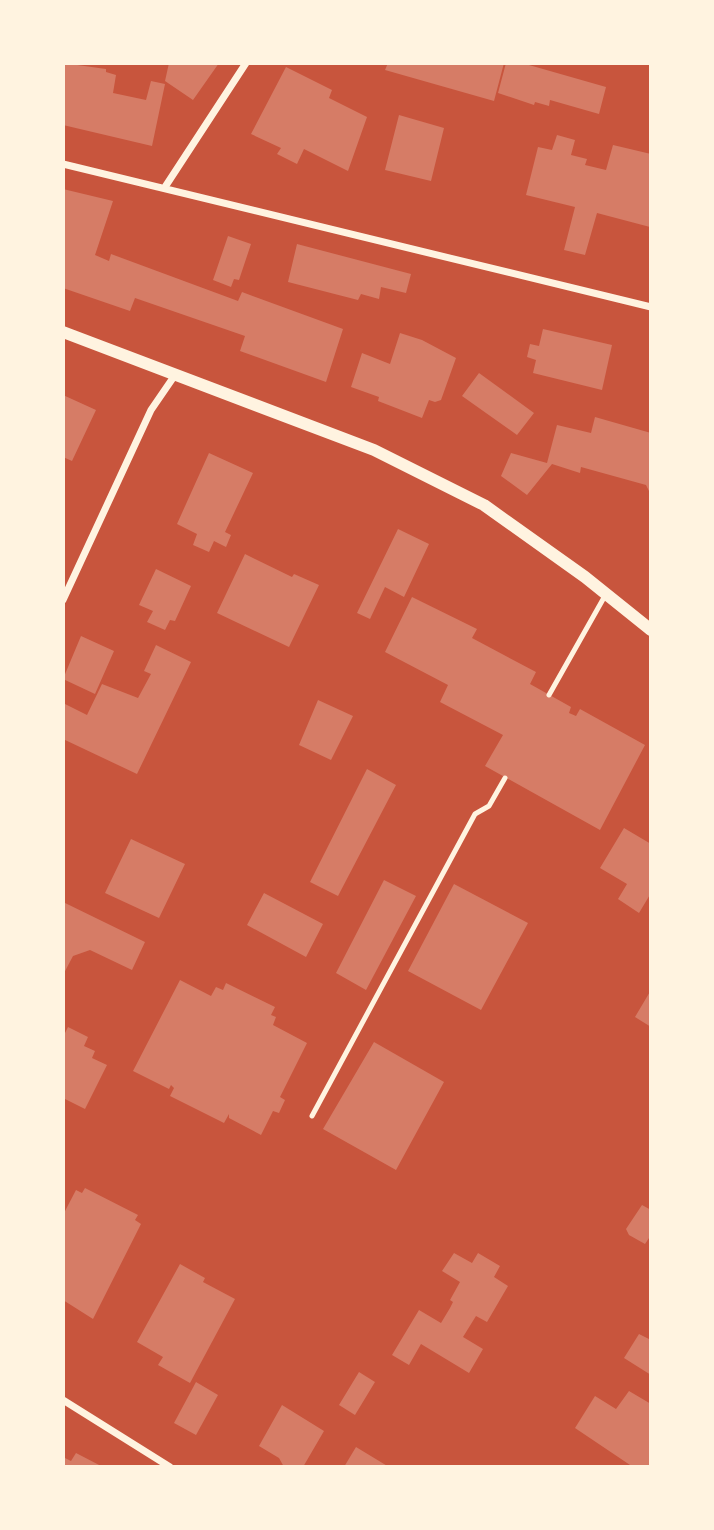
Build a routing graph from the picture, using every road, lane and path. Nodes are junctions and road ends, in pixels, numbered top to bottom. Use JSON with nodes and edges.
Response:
{"nodes":[{"id":1,"x":246,"y":63,"type":"edge"},
{"id":2,"x":63,"y":164,"type":"edge"},
{"id":3,"x":165,"y":187,"type":"junction"},
{"id":4,"x":651,"y":307,"type":"edge"},
{"id":5,"x":63,"y":332,"type":"edge"},
{"id":6,"x":175,"y":375,"type":"junction"},
{"id":7,"x":606,"y":594,"type":"junction"},
{"id":8,"x":63,"y":600,"type":"edge"},
{"id":9,"x":651,"y":629,"type":"edge"},
{"id":10,"x":549,"y":695,"type":"dead end"},
{"id":11,"x":505,"y":778,"type":"dead end"},
{"id":12,"x":312,"y":1116,"type":"dead end"},
{"id":13,"x":63,"y":1400,"type":"edge"},
{"id":14,"x":170,"y":1467,"type":"edge"}],
"edges":[{"from":1,"to":3,"type":"street"},
{"from":2,"to":3,"type":"street"},
{"from":3,"to":4,"type":"street"},
{"from":5,"to":6,"type":"street"},
{"from":6,"to":7,"type":"street"},
{"from":6,"to":8,"type":"street"},
{"from":7,"to":9,"type":"street"},
{"from":7,"to":10,"type":"lane"},
{"from":11,"to":12,"type":"lane"},
{"from":13,"to":14,"type":"street"}]}
